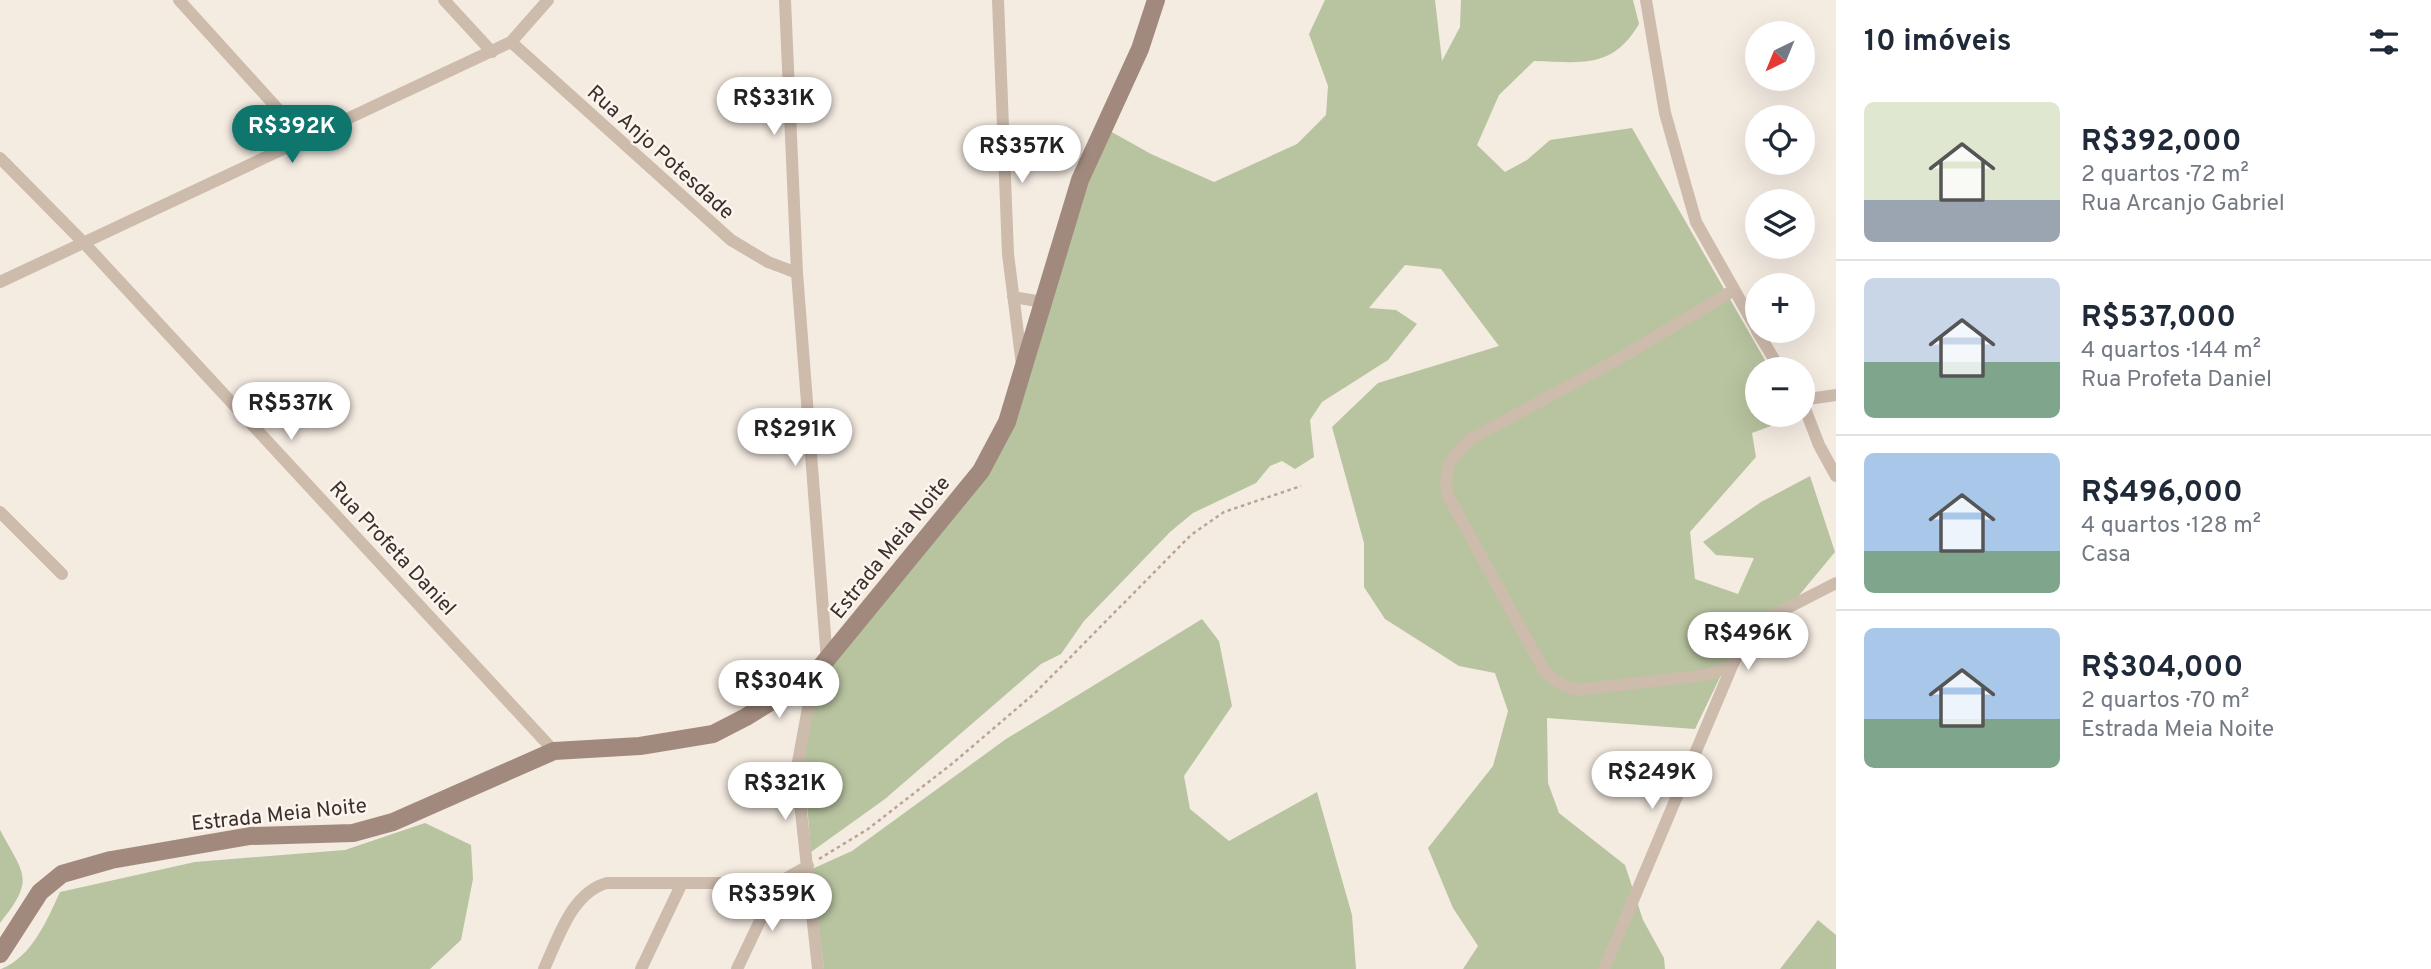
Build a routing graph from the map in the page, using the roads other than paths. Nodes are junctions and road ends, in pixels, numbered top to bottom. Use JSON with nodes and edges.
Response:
{"nodes":[{"id":1,"x":179,"y":0,"type":"edge"},
{"id":2,"x":444,"y":0,"type":"edge"},
{"id":3,"x":548,"y":0,"type":"edge"},
{"id":4,"x":785,"y":0,"type":"edge"},
{"id":5,"x":998,"y":0,"type":"edge"},
{"id":6,"x":1156,"y":0,"type":"edge"},
{"id":7,"x":1646,"y":0,"type":"edge"},
{"id":8,"x":511,"y":42,"type":"junction"},
{"id":9,"x":492,"y":52,"type":"junction"},
{"id":10,"x":306,"y":140,"type":"junction"},
{"id":11,"x":0,"y":158,"type":"edge"},
{"id":12,"x":84,"y":243,"type":"junction"},
{"id":13,"x":797,"y":273,"type":"junction"},
{"id":14,"x":0,"y":282,"type":"edge"},
{"id":15,"x":1734,"y":290,"type":"junction"},
{"id":16,"x":1013,"y":297,"type":"junction"},
{"id":17,"x":1043,"y":302,"type":"junction"},
{"id":18,"x":1745,"y":309,"type":"edge"},
{"id":19,"x":1023,"y":372,"type":"junction"},
{"id":20,"x":1836,"y":395,"type":"edge"},
{"id":21,"x":1815,"y":398,"type":"edge"},
{"id":22,"x":1812,"y":427,"type":"edge"},
{"id":23,"x":1836,"y":476,"type":"edge"},
{"id":24,"x":0,"y":512,"type":"edge"},
{"id":25,"x":62,"y":574,"type":"dead end"},
{"id":26,"x":1836,"y":583,"type":"edge"},
{"id":27,"x":827,"y":661,"type":"junction"},
{"id":28,"x":1732,"y":666,"type":"junction"},
{"id":29,"x":814,"y":675,"type":"junction"},
{"id":30,"x":554,"y":751,"type":"junction"},
{"id":31,"x":808,"y":866,"type":"junction"},
{"id":32,"x":682,"y":883,"type":"junction"},
{"id":33,"x":778,"y":883,"type":"junction"},
{"id":34,"x":0,"y":954,"type":"edge"},
{"id":35,"x":544,"y":969,"type":"edge"},
{"id":36,"x":641,"y":969,"type":"edge"},
{"id":37,"x":737,"y":969,"type":"edge"},
{"id":38,"x":818,"y":969,"type":"edge"},
{"id":39,"x":1604,"y":969,"type":"edge"}],
"edges":[{"from":1,"to":10,"type":"street"},
{"from":2,"to":9,"type":"street"},
{"from":3,"to":8,"type":"street"},
{"from":4,"to":13,"type":"street"},
{"from":5,"to":16,"type":"street"},
{"from":6,"to":17,"type":"street","name":"Estrada Meia Noite"},
{"from":7,"to":15,"type":"street"},
{"from":8,"to":9,"type":"street"},
{"from":8,"to":13,"type":"street","name":"Rua Anjo Potesdade"},
{"from":9,"to":10,"type":"street"},
{"from":10,"to":12,"type":"street"},
{"from":11,"to":12,"type":"street","name":"Rua Profeta Daniel"},
{"from":12,"to":14,"type":"street"},
{"from":12,"to":30,"type":"street","name":"Rua Profeta Daniel"},
{"from":13,"to":27,"type":"street"},
{"from":15,"to":18,"type":"street"},
{"from":15,"to":28,"type":"street"},
{"from":16,"to":17,"type":"street"},
{"from":16,"to":19,"type":"street"},
{"from":17,"to":19,"type":"street","name":"Estrada Meia Noite"},
{"from":19,"to":27,"type":"street","name":"Estrada Meia Noite"},
{"from":20,"to":21,"type":"street"},
{"from":22,"to":23,"type":"street"},
{"from":24,"to":25,"type":"street"},
{"from":26,"to":28,"type":"street"},
{"from":27,"to":29,"type":"street","name":"Estrada Meia Noite"},
{"from":28,"to":39,"type":"street"},
{"from":29,"to":30,"type":"street","name":"Estrada Meia Noite"},
{"from":29,"to":31,"type":"street"},
{"from":30,"to":34,"type":"street","name":"Estrada Meia Noite"},
{"from":31,"to":33,"type":"street"},
{"from":31,"to":38,"type":"street"},
{"from":32,"to":33,"type":"street"},
{"from":32,"to":35,"type":"street"},
{"from":32,"to":36,"type":"street"},
{"from":33,"to":37,"type":"street"}]}
